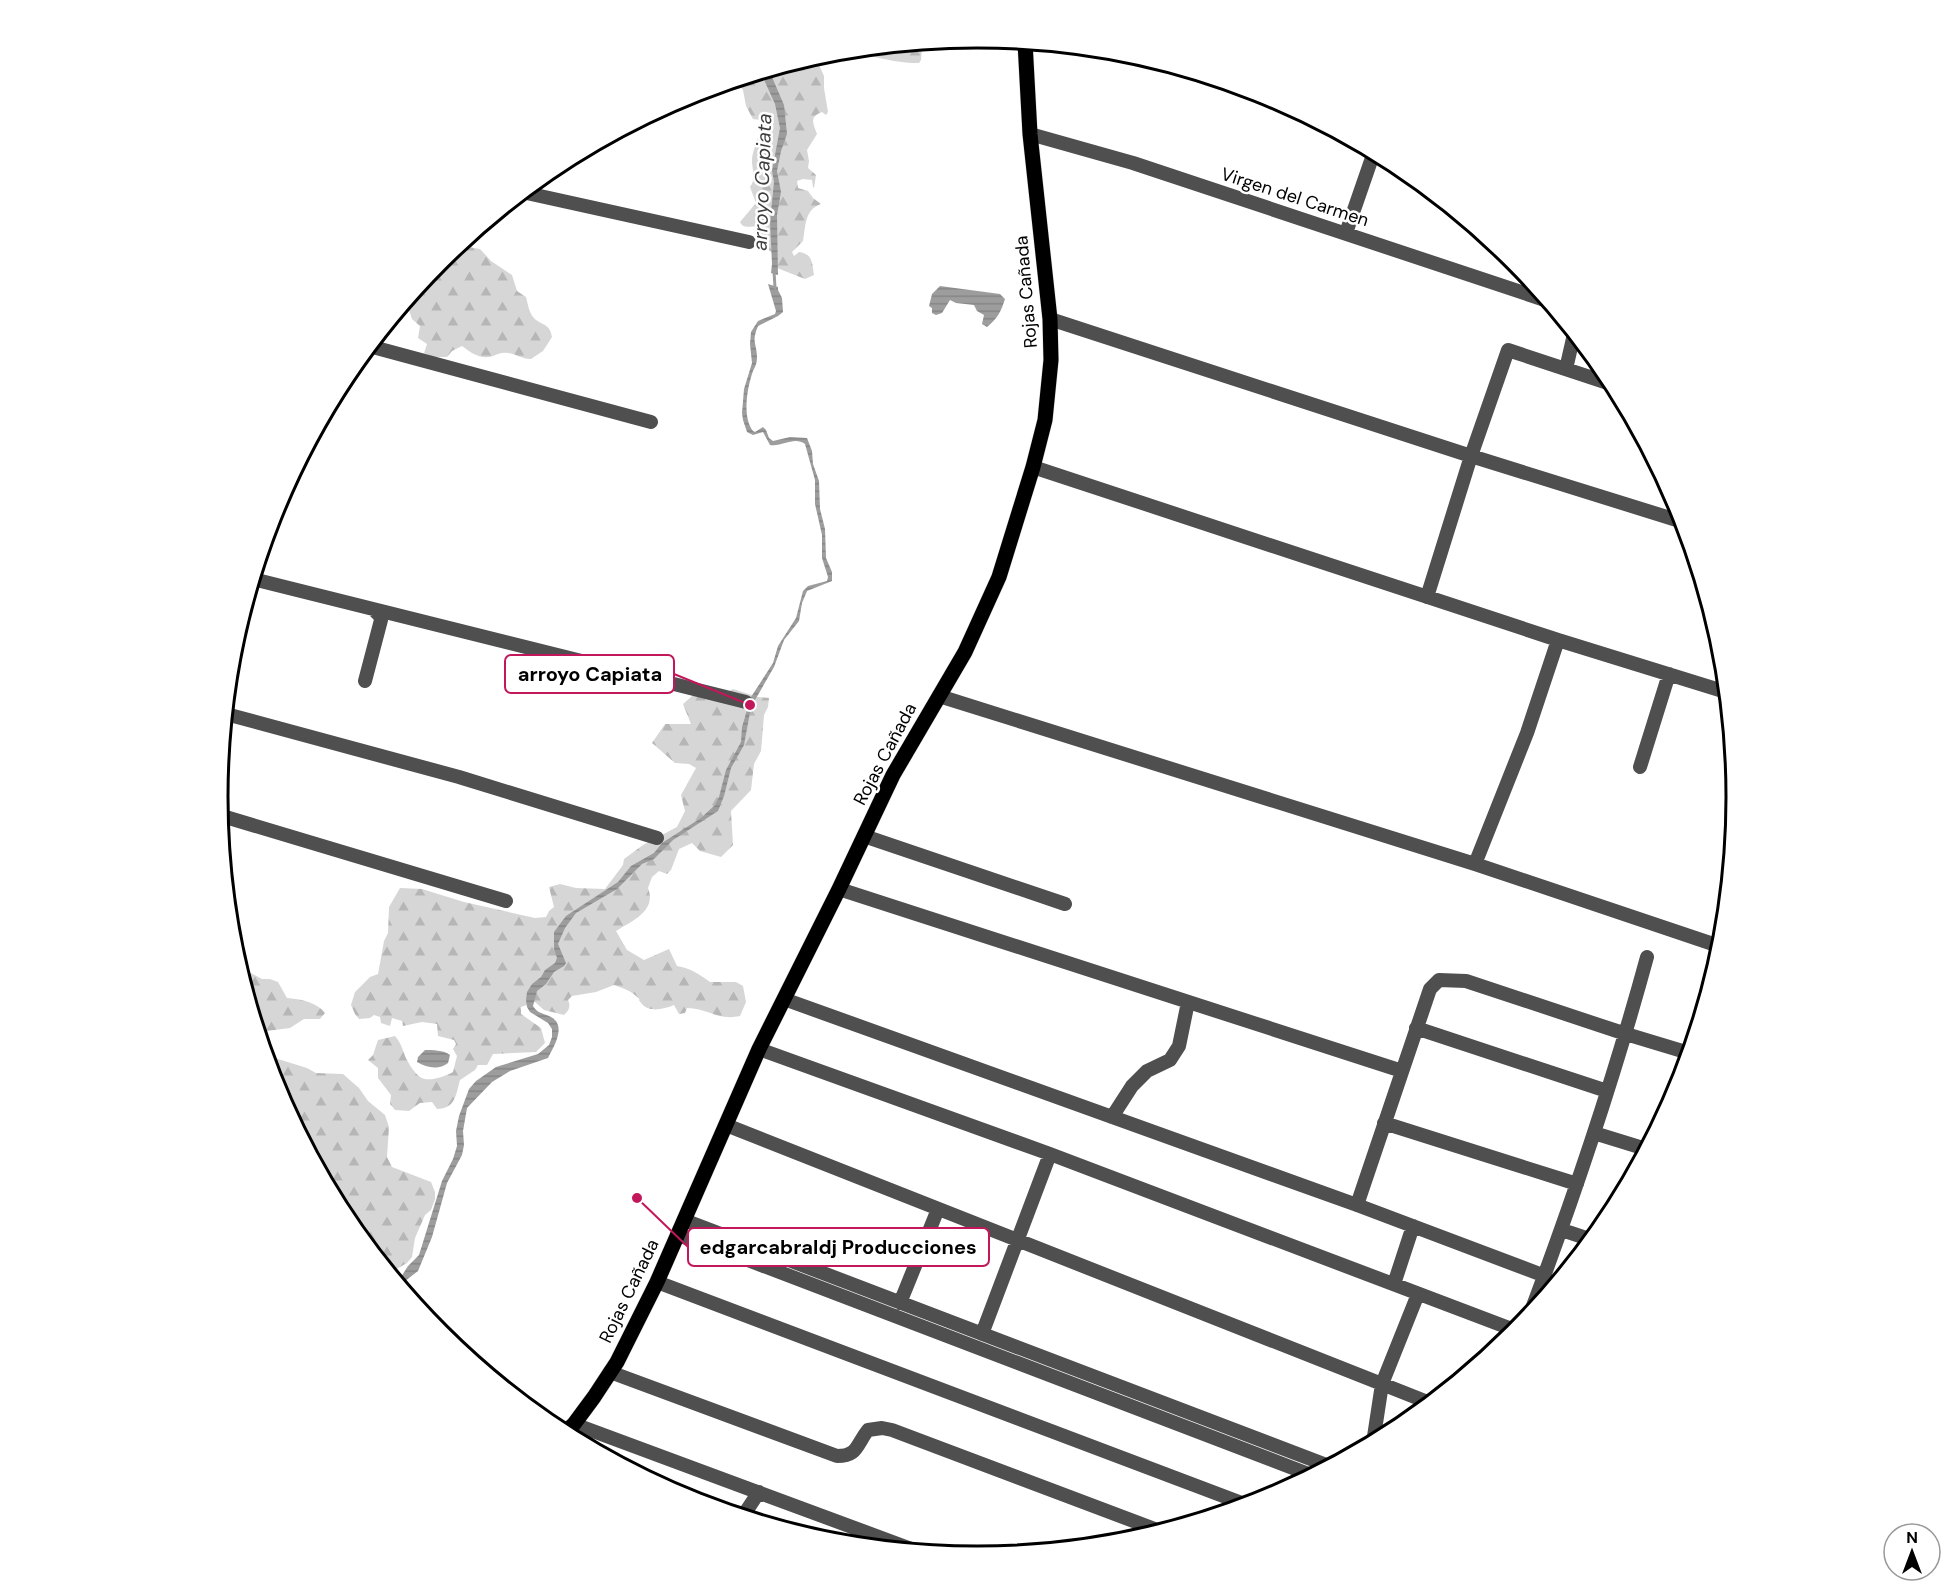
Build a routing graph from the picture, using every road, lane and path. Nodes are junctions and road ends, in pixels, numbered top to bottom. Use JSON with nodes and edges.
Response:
{"nodes":[{"id":1,"x":1025,"y":50,"type":"edge"},
{"id":2,"x":1030,"y":134,"type":"junction"},
{"id":3,"x":1371,"y":160,"type":"edge"},
{"id":4,"x":533,"y":194,"type":"edge"},
{"id":5,"x":1346,"y":233,"type":"junction"},
{"id":6,"x":749,"y":242,"type":"dead end"},
{"id":7,"x":1534,"y":296,"type":"edge"},
{"id":8,"x":1050,"y":319,"type":"junction"},
{"id":9,"x":1572,"y":342,"type":"edge"},
{"id":10,"x":378,"y":348,"type":"edge"},
{"id":11,"x":1566,"y":369,"type":"junction"},
{"id":12,"x":1599,"y":380,"type":"edge"},
{"id":13,"x":651,"y":422,"type":"dead end"},
{"id":14,"x":1471,"y":456,"type":"junction"},
{"id":15,"x":1033,"y":467,"type":"junction"},
{"id":16,"x":1672,"y":518,"type":"edge"},
{"id":17,"x":261,"y":581,"type":"edge"},
{"id":18,"x":1427,"y":597,"type":"junction"},
{"id":19,"x":373,"y":609,"type":"junction"},
{"id":20,"x":1558,"y":640,"type":"junction"},
{"id":21,"x":1669,"y":674,"type":"junction"},
{"id":22,"x":365,"y":681,"type":"dead end"},
{"id":23,"x":1718,"y":690,"type":"edge"},
{"id":24,"x":939,"y":696,"type":"junction"},
{"id":25,"x":746,"y":702,"type":"dead end"},
{"id":26,"x":233,"y":716,"type":"edge"},
{"id":27,"x":1640,"y":767,"type":"dead end"},
{"id":28,"x":229,"y":818,"type":"edge"},
{"id":29,"x":864,"y":836,"type":"junction"},
{"id":30,"x":657,"y":838,"type":"dead end"},
{"id":31,"x":1475,"y":864,"type":"junction"},
{"id":32,"x":839,"y":889,"type":"junction"},
{"id":33,"x":506,"y":901,"type":"dead end"},
{"id":34,"x":1065,"y":904,"type":"dead end"},
{"id":35,"x":1712,"y":944,"type":"edge"},
{"id":36,"x":1647,"y":957,"type":"dead end"},
{"id":37,"x":784,"y":999,"type":"junction"},
{"id":38,"x":1188,"y":1002,"type":"junction"},
{"id":39,"x":1416,"y":1028,"type":"junction"},
{"id":40,"x":1626,"y":1034,"type":"junction"},
{"id":41,"x":759,"y":1049,"type":"junction"},
{"id":42,"x":1681,"y":1051,"type":"edge"},
{"id":43,"x":1402,"y":1071,"type":"junction"},
{"id":44,"x":1607,"y":1091,"type":"junction"},
{"id":45,"x":1112,"y":1117,"type":"junction"},
{"id":46,"x":1384,"y":1123,"type":"junction"},
{"id":47,"x":726,"y":1125,"type":"junction"},
{"id":48,"x":1594,"y":1133,"type":"junction"},
{"id":49,"x":1639,"y":1147,"type":"edge"},
{"id":50,"x":1050,"y":1154,"type":"junction"},
{"id":51,"x":1577,"y":1184,"type":"junction"},
{"id":52,"x":1357,"y":1205,"type":"junction"},
{"id":53,"x":938,"y":1209,"type":"junction"},
{"id":54,"x":684,"y":1220,"type":"junction"},
{"id":55,"x":1413,"y":1226,"type":"junction"},
{"id":56,"x":1562,"y":1230,"type":"junction"},
{"id":57,"x":677,"y":1235,"type":"junction"},
{"id":58,"x":1583,"y":1237,"type":"edge"},
{"id":59,"x":1018,"y":1241,"type":"junction"},
{"id":60,"x":1545,"y":1276,"type":"junction"},
{"id":61,"x":657,"y":1282,"type":"junction"},
{"id":62,"x":1394,"y":1284,"type":"junction"},
{"id":63,"x":1418,"y":1293,"type":"junction"},
{"id":64,"x":1538,"y":1293,"type":"edge"},
{"id":65,"x":900,"y":1303,"type":"junction"},
{"id":66,"x":1507,"y":1327,"type":"edge"},
{"id":67,"x":982,"y":1334,"type":"junction"},
{"id":68,"x":610,"y":1372,"type":"junction"},
{"id":69,"x":1382,"y":1384,"type":"junction"},
{"id":70,"x":1421,"y":1400,"type":"edge"},
{"id":71,"x":570,"y":1426,"type":"edge"},
{"id":72,"x":1375,"y":1431,"type":"edge"},
{"id":73,"x":580,"y":1432,"type":"edge"},
{"id":74,"x":1320,"y":1463,"type":"edge"},
{"id":75,"x":1302,"y":1472,"type":"edge"},
{"id":76,"x":759,"y":1492,"type":"junction"},
{"id":77,"x":1234,"y":1500,"type":"edge"},
{"id":78,"x":747,"y":1509,"type":"edge"},
{"id":79,"x":1147,"y":1526,"type":"edge"},
{"id":80,"x":890,"y":1541,"type":"edge"}],
"edges":[{"from":1,"to":2,"type":"main road","name":"Rojas Cañada"},
{"from":2,"to":5,"type":"street","name":"Virgen del Carmen"},
{"from":2,"to":8,"type":"main road","name":"Rojas Cañada"},
{"from":3,"to":5,"type":"street"},
{"from":4,"to":6,"type":"street"},
{"from":5,"to":7,"type":"street","name":"Virgen del Carmen"},
{"from":8,"to":14,"type":"street"},
{"from":8,"to":15,"type":"main road","name":"Rojas Cañada"},
{"from":9,"to":11,"type":"street"},
{"from":10,"to":13,"type":"street"},
{"from":11,"to":12,"type":"street"},
{"from":11,"to":14,"type":"street"},
{"from":14,"to":16,"type":"street"},
{"from":14,"to":18,"type":"street"},
{"from":15,"to":18,"type":"street"},
{"from":15,"to":24,"type":"main road","name":"Rojas Cañada"},
{"from":17,"to":19,"type":"street"},
{"from":18,"to":20,"type":"street"},
{"from":19,"to":22,"type":"street"},
{"from":19,"to":25,"type":"street"},
{"from":20,"to":21,"type":"street"},
{"from":20,"to":31,"type":"street"},
{"from":21,"to":23,"type":"street"},
{"from":21,"to":27,"type":"street"},
{"from":24,"to":29,"type":"main road","name":"Rojas Cañada"},
{"from":24,"to":31,"type":"street"},
{"from":26,"to":30,"type":"street"},
{"from":28,"to":33,"type":"street"},
{"from":29,"to":32,"type":"main road","name":"Rojas Cañada"},
{"from":29,"to":34,"type":"street"},
{"from":31,"to":35,"type":"street"},
{"from":32,"to":37,"type":"main road","name":"Rojas Cañada"},
{"from":32,"to":38,"type":"street"},
{"from":36,"to":40,"type":"street"},
{"from":37,"to":41,"type":"main road","name":"Rojas Cañada"},
{"from":37,"to":45,"type":"street"},
{"from":38,"to":43,"type":"street"},
{"from":38,"to":45,"type":"street"},
{"from":39,"to":40,"type":"street"},
{"from":39,"to":43,"type":"street"},
{"from":39,"to":44,"type":"street"},
{"from":40,"to":42,"type":"street"},
{"from":40,"to":44,"type":"street"},
{"from":41,"to":47,"type":"main road","name":"Rojas Cañada"},
{"from":41,"to":50,"type":"street"},
{"from":43,"to":46,"type":"street"},
{"from":44,"to":48,"type":"street"},
{"from":45,"to":52,"type":"street"},
{"from":46,"to":51,"type":"street"},
{"from":46,"to":52,"type":"street"},
{"from":47,"to":53,"type":"street"},
{"from":47,"to":54,"type":"main road","name":"Rojas Cañada"},
{"from":48,"to":49,"type":"street"},
{"from":48,"to":51,"type":"street"},
{"from":50,"to":59,"type":"street"},
{"from":50,"to":62,"type":"street"},
{"from":51,"to":56,"type":"street"},
{"from":52,"to":55,"type":"street"},
{"from":53,"to":59,"type":"street"},
{"from":53,"to":65,"type":"street"},
{"from":54,"to":57,"type":"main road","name":"Rojas Cañada"},
{"from":54,"to":65,"type":"street"},
{"from":55,"to":60,"type":"street"},
{"from":55,"to":62,"type":"street"},
{"from":56,"to":58,"type":"street"},
{"from":56,"to":60,"type":"street"},
{"from":57,"to":61,"type":"main road","name":"Rojas Cañada"},
{"from":57,"to":75,"type":"street"},
{"from":59,"to":67,"type":"street"},
{"from":59,"to":69,"type":"street"},
{"from":60,"to":64,"type":"street"},
{"from":61,"to":68,"type":"main road","name":"Rojas Cañada"},
{"from":61,"to":77,"type":"street"},
{"from":62,"to":63,"type":"street"},
{"from":63,"to":66,"type":"street"},
{"from":63,"to":69,"type":"street"},
{"from":65,"to":67,"type":"street"},
{"from":67,"to":74,"type":"street"},
{"from":68,"to":71,"type":"main road","name":"Rojas Cañada"},
{"from":68,"to":79,"type":"street"},
{"from":69,"to":70,"type":"street"},
{"from":69,"to":72,"type":"street"},
{"from":73,"to":76,"type":"street"},
{"from":76,"to":78,"type":"street"},
{"from":76,"to":80,"type":"street"}]}
